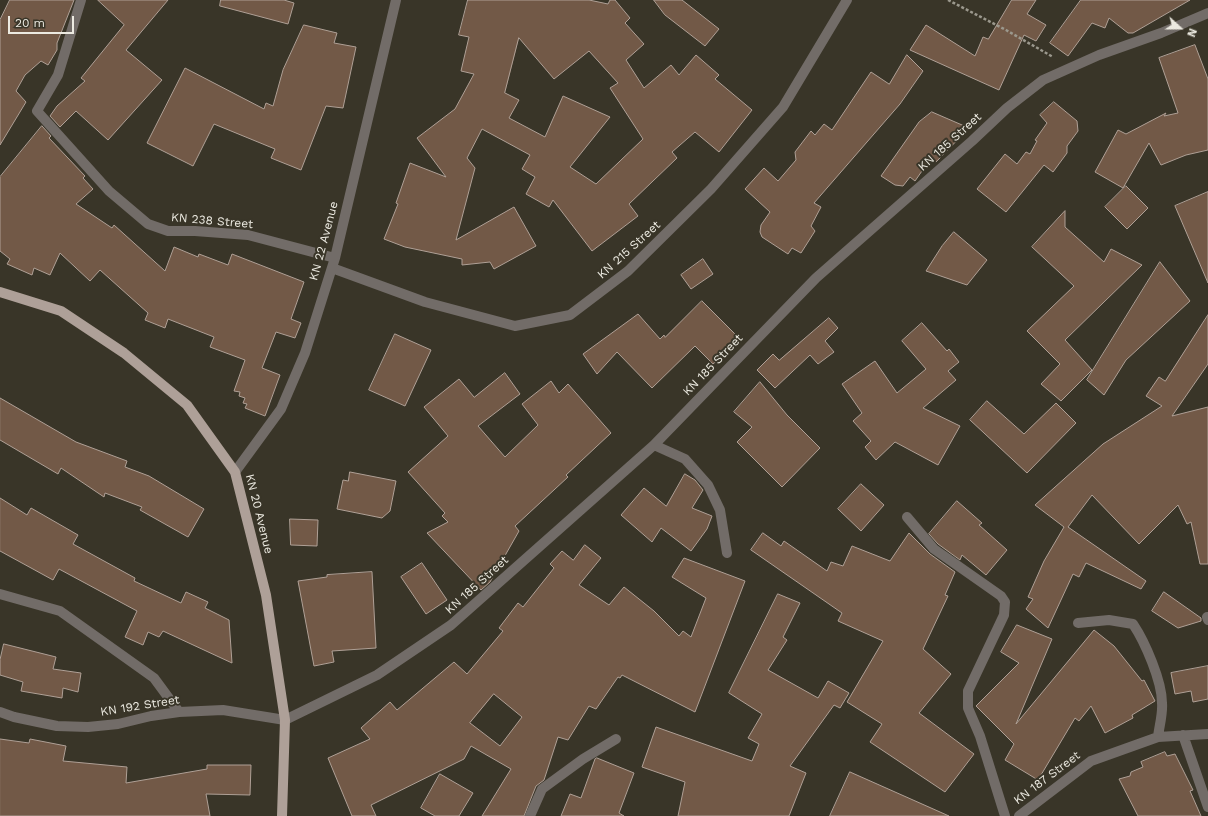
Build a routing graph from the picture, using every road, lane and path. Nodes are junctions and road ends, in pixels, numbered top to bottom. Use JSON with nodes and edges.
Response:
{"nodes":[{"id":1,"x":81,"y":0,"type":"edge"},
{"id":2,"x":396,"y":0,"type":"edge"},
{"id":3,"x":847,"y":0,"type":"edge"},
{"id":4,"x":948,"y":0,"type":"edge"},
{"id":5,"x":1208,"y":13,"type":"edge"},
{"id":6,"x":1070,"y":68,"type":"junction"},
{"id":7,"x":333,"y":263,"type":"junction"},
{"id":8,"x":0,"y":292,"type":"edge"},
{"id":9,"x":654,"y":445,"type":"junction"},
{"id":10,"x":235,"y":472,"type":"junction"},
{"id":11,"x":907,"y":517,"type":"dead end"},
{"id":12,"x":727,"y":553,"type":"dead end"},
{"id":13,"x":0,"y":594,"type":"edge"},
{"id":14,"x":1078,"y":622,"type":"dead end"},
{"id":15,"x":0,"y":712,"type":"edge"},
{"id":16,"x":179,"y":712,"type":"junction"},
{"id":17,"x":285,"y":720,"type":"junction"},
{"id":18,"x":1208,"y":734,"type":"edge"},
{"id":19,"x":1183,"y":735,"type":"junction"},
{"id":20,"x":1158,"y":738,"type":"junction"},
{"id":21,"x":616,"y":739,"type":"dead end"},
{"id":22,"x":1208,"y":807,"type":"edge"},
{"id":23,"x":282,"y":816,"type":"edge"},
{"id":24,"x":530,"y":816,"type":"edge"},
{"id":25,"x":1005,"y":816,"type":"edge"},
{"id":26,"x":1019,"y":816,"type":"edge"}],
"edges":[{"from":1,"to":7,"type":"street","name":"KN 238 Street"},
{"from":2,"to":7,"type":"street","name":"KN 22 Avenue"},
{"from":3,"to":7,"type":"street","name":"KN 215 Street"},
{"from":4,"to":6,"type":"path"},
{"from":5,"to":6,"type":"street","name":"KN 185 Street"},
{"from":6,"to":9,"type":"street","name":"KN 185 Street"},
{"from":7,"to":10,"type":"street","name":"KN 22 Avenue"},
{"from":8,"to":10,"type":"main road","name":"KN 20 Avenue"},
{"from":9,"to":12,"type":"street"},
{"from":9,"to":17,"type":"street","name":"KN 185 Street"},
{"from":10,"to":17,"type":"main road","name":"KN 20 Avenue"},
{"from":11,"to":25,"type":"street"},
{"from":13,"to":16,"type":"street"},
{"from":14,"to":20,"type":"street"},
{"from":15,"to":16,"type":"street","name":"KN 192 Street"},
{"from":16,"to":17,"type":"street","name":"KN 192 Street"},
{"from":17,"to":23,"type":"main road","name":"KN 20 Avenue"},
{"from":18,"to":19,"type":"street","name":"KN 187 Street"},
{"from":19,"to":20,"type":"street","name":"KN 187 Street"},
{"from":19,"to":22,"type":"street"},
{"from":20,"to":26,"type":"street","name":"KN 187 Street"},
{"from":21,"to":24,"type":"street"}]}
